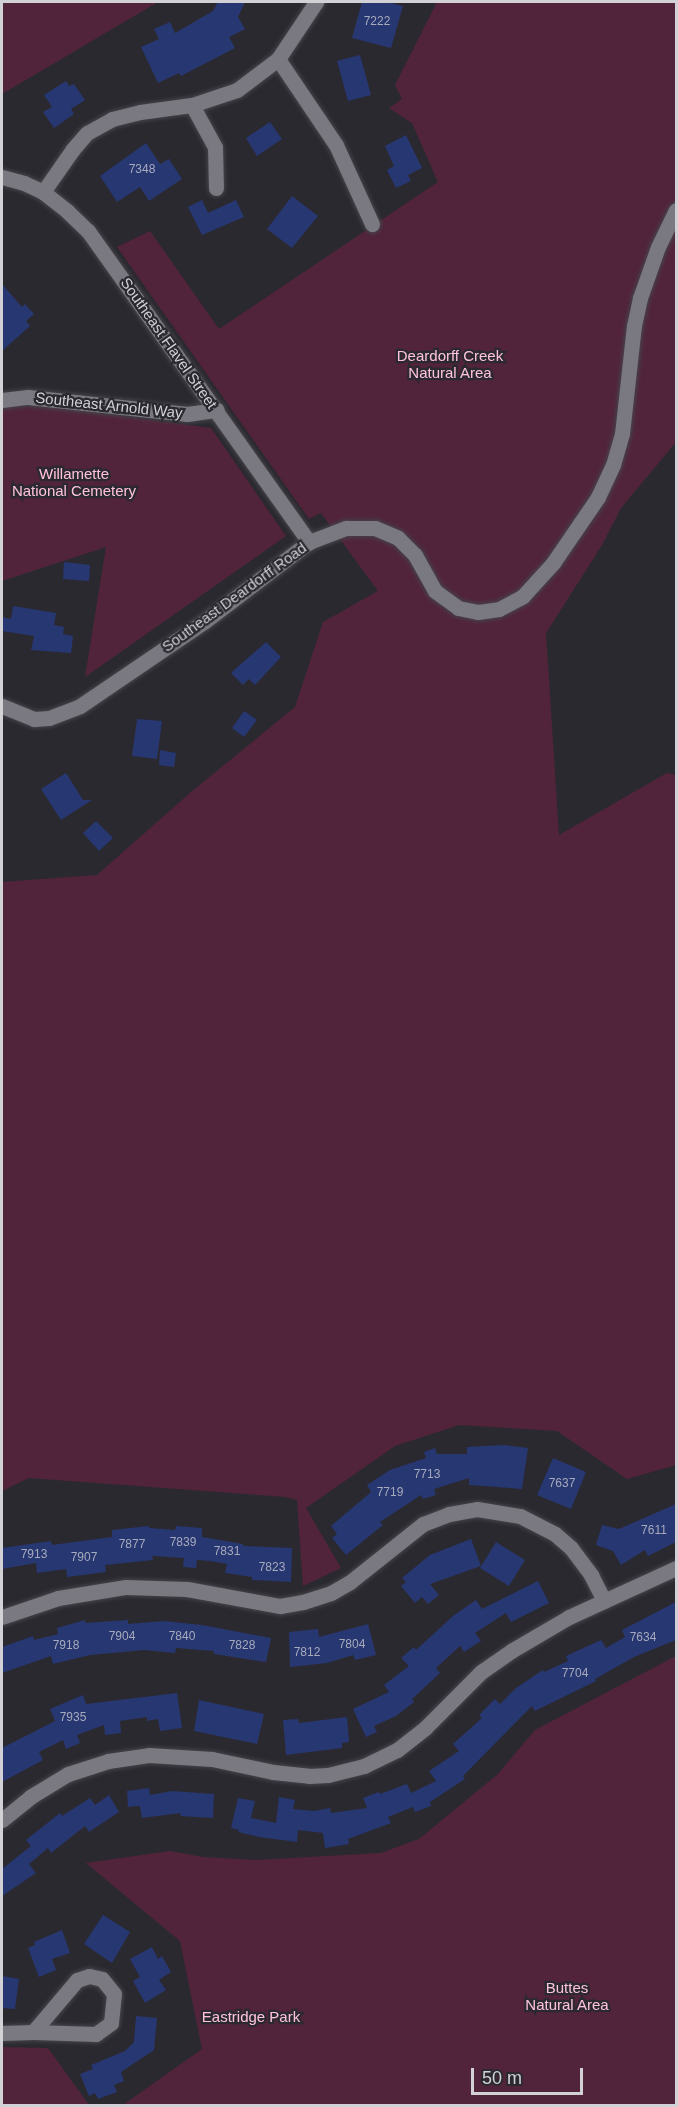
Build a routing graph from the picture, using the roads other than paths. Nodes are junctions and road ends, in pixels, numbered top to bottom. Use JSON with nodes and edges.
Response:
{"nodes":[{"id":1,"x":316,"y":2,"type":"edge"},
{"id":2,"x":278,"y":59,"type":"junction"},
{"id":3,"x":192,"y":105,"type":"junction"},
{"id":4,"x":2,"y":177,"type":"edge"},
{"id":5,"x":216,"y":188,"type":"dead end"},
{"id":6,"x":43,"y":192,"type":"junction"},
{"id":7,"x":676,"y":210,"type":"edge"},
{"id":8,"x":372,"y":224,"type":"dead end"},
{"id":9,"x":2,"y":400,"type":"edge"},
{"id":10,"x":217,"y":410,"type":"junction"},
{"id":11,"x":309,"y":542,"type":"junction"},
{"id":12,"x":2,"y":706,"type":"edge"},
{"id":13,"x":676,"y":1568,"type":"edge"},
{"id":14,"x":604,"y":1601,"type":"junction"},
{"id":15,"x":2,"y":1617,"type":"edge"},
{"id":16,"x":2,"y":1820,"type":"edge"},
{"id":17,"x":33,"y":2032,"type":"junction"},
{"id":18,"x":2,"y":2033,"type":"edge"}],
"edges":[{"from":1,"to":2,"type":"street"},
{"from":2,"to":3,"type":"street"},
{"from":2,"to":8,"type":"street"},
{"from":3,"to":5,"type":"street"},
{"from":3,"to":6,"type":"street"},
{"from":4,"to":6,"type":"street","name":"Southeast Flavel Street"},
{"from":6,"to":10,"type":"street","name":"Southeast Flavel Street"},
{"from":7,"to":11,"type":"street","name":"Southeast Deardorff Road"},
{"from":9,"to":10,"type":"street","name":"Southeast Arnold Way"},
{"from":10,"to":11,"type":"street","name":"Southeast Flavel Street"},
{"from":11,"to":12,"type":"street","name":"Southeast Deardorff Road"},
{"from":13,"to":14,"type":"street"},
{"from":14,"to":15,"type":"street"},
{"from":14,"to":16,"type":"street"},
{"from":17,"to":17,"type":"street"},
{"from":17,"to":18,"type":"street"}]}
